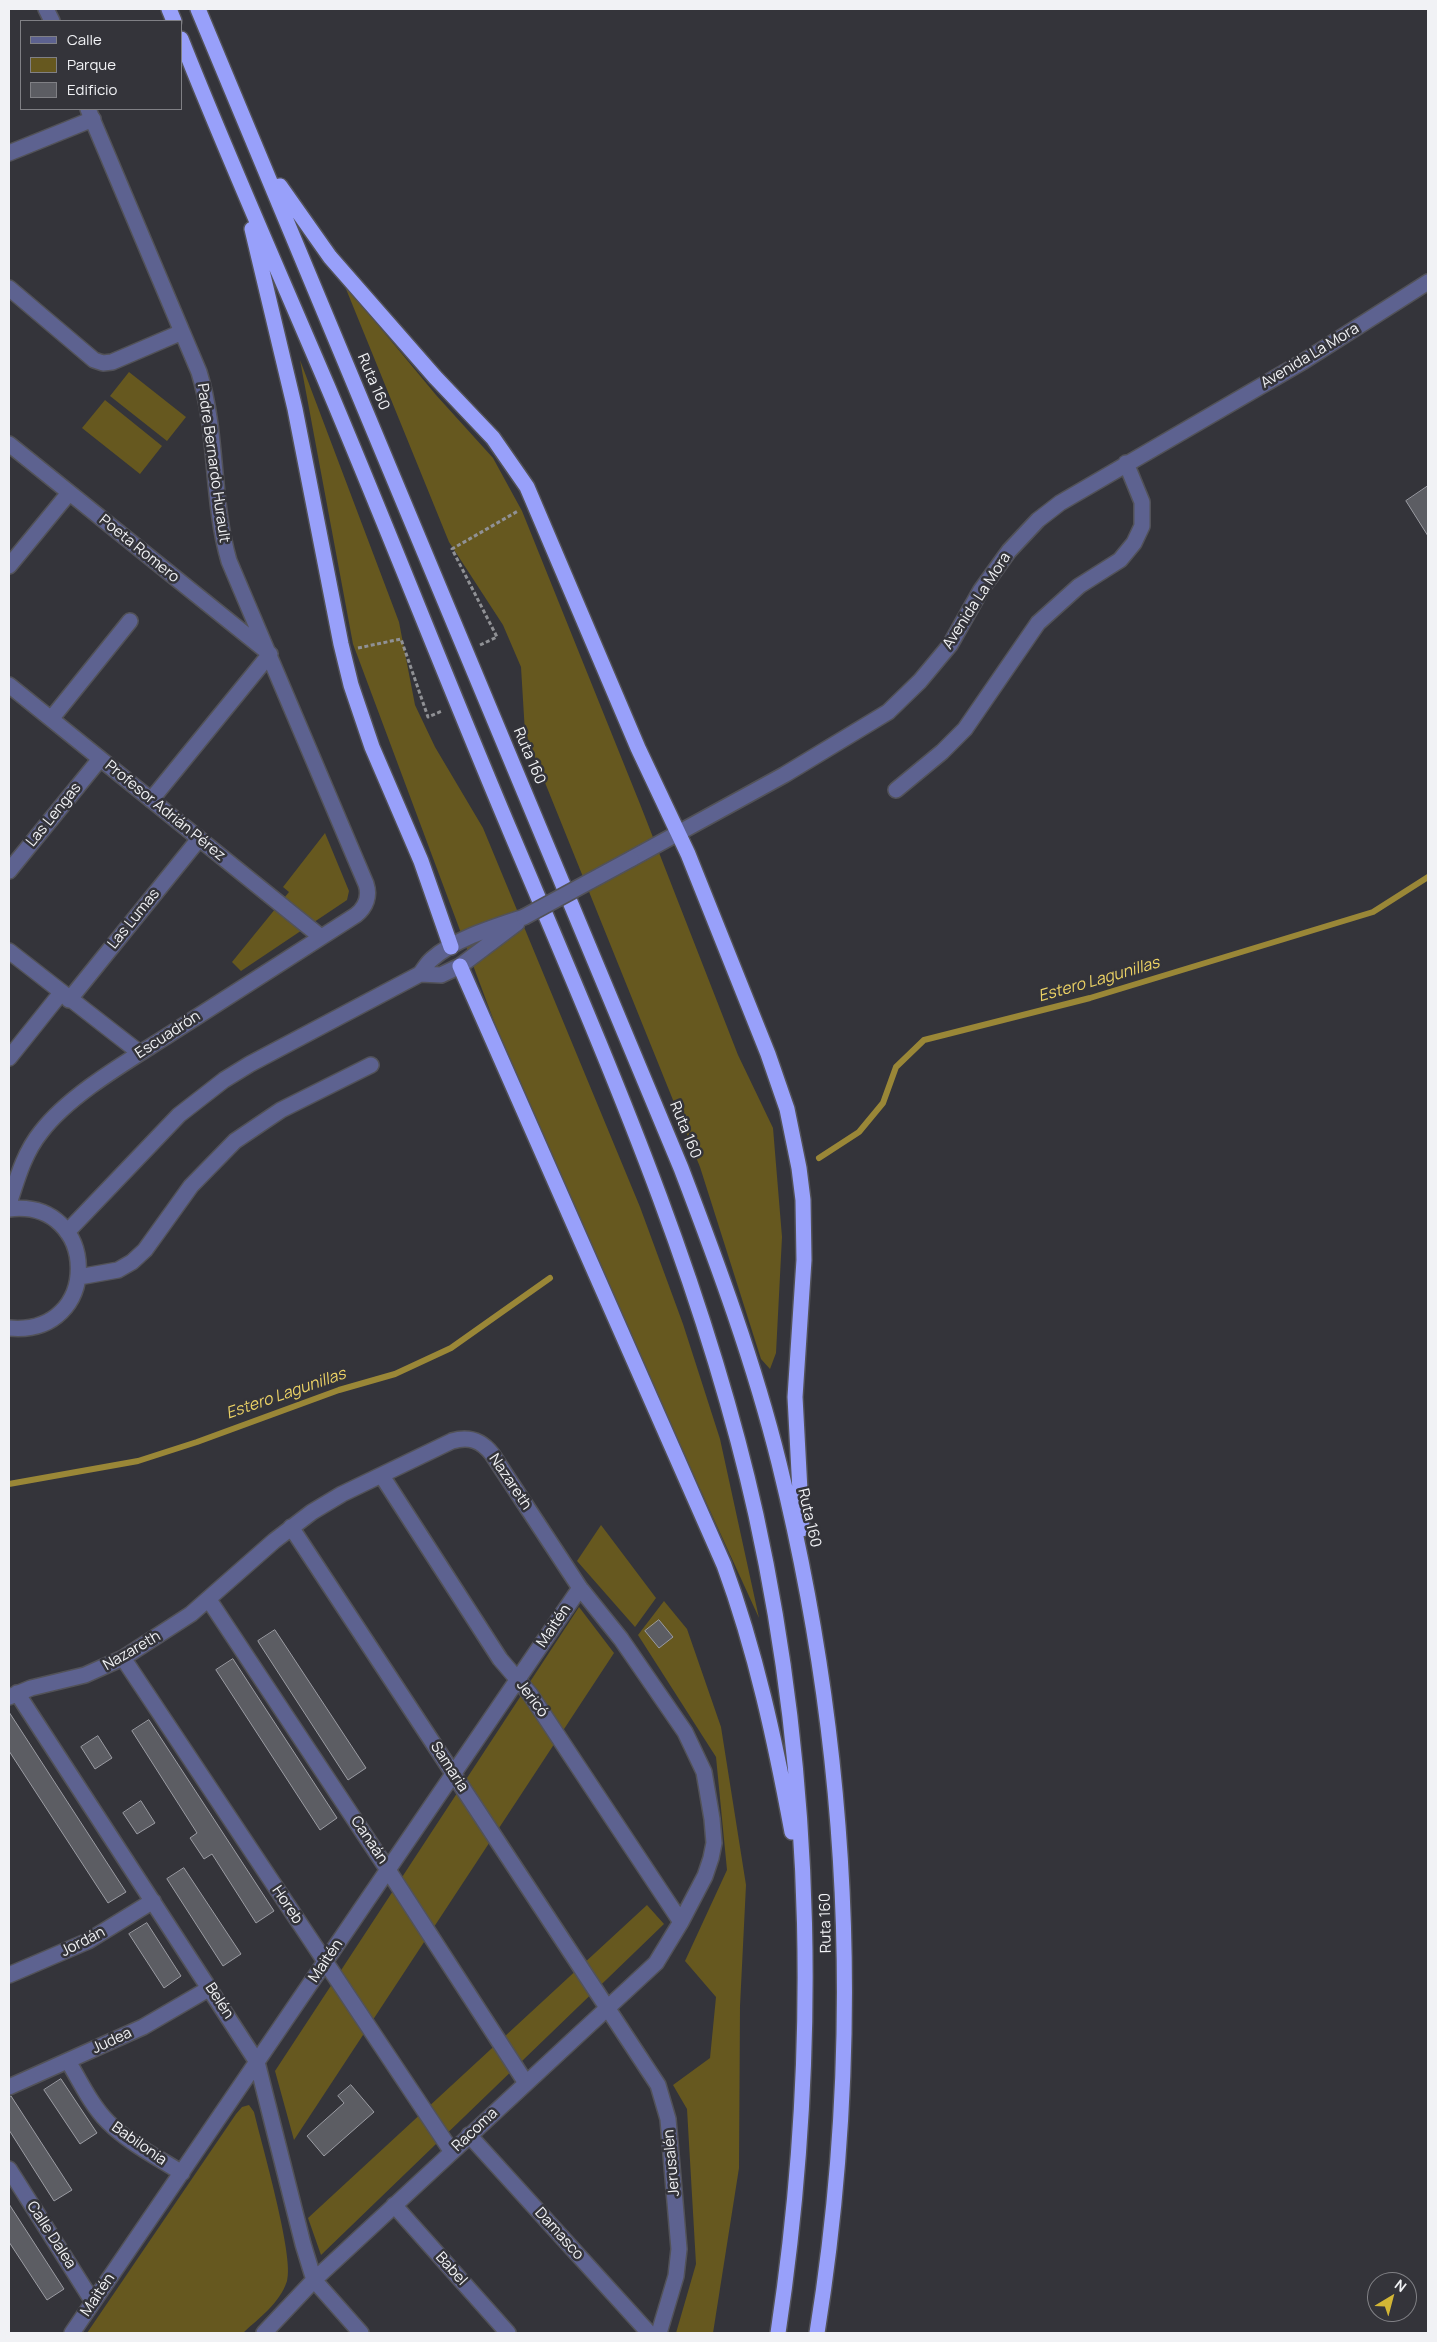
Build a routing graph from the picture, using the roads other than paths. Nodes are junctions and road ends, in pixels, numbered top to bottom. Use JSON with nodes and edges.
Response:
{"nodes":[{"id":1,"x":198,"y":9,"type":"edge"},
{"id":2,"x":182,"y":41,"type":"edge"},
{"id":3,"x":90,"y":114,"type":"edge"},
{"id":4,"x":9,"y":153,"type":"edge"},
{"id":5,"x":259,"y":153,"type":"junction"},
{"id":6,"x":234,"y":167,"type":"junction"},
{"id":7,"x":1428,"y":282,"type":"edge"},
{"id":8,"x":9,"y":288,"type":"edge"},
{"id":9,"x":182,"y":332,"type":"junction"},
{"id":10,"x":9,"y":444,"type":"edge"},
{"id":11,"x":1126,"y":463,"type":"junction"},
{"id":12,"x":69,"y":493,"type":"junction"},
{"id":13,"x":9,"y":566,"type":"edge"},
{"id":14,"x":130,"y":621,"type":"dead end"},
{"id":15,"x":270,"y":654,"type":"junction"},
{"id":16,"x":9,"y":685,"type":"edge"},
{"id":17,"x":51,"y":719,"type":"junction"},
{"id":18,"x":100,"y":758,"type":"junction"},
{"id":19,"x":896,"y":790,"type":"dead end"},
{"id":20,"x":151,"y":800,"type":"junction"},
{"id":21,"x":679,"y":833,"type":"junction"},
{"id":22,"x":199,"y":839,"type":"junction"},
{"id":23,"x":9,"y":871,"type":"edge"},
{"id":24,"x":366,"y":901,"type":"joint"},
{"id":25,"x":524,"y":917,"type":"junction"},
{"id":26,"x":321,"y":937,"type":"junction"},
{"id":27,"x":451,"y":947,"type":"junction"},
{"id":28,"x":9,"y":951,"type":"edge"},
{"id":29,"x":460,"y":966,"type":"junction"},
{"id":30,"x":420,"y":974,"type":"junction"},
{"id":31,"x":65,"y":996,"type":"junction"},
{"id":32,"x":140,"y":1053,"type":"junction"},
{"id":33,"x":9,"y":1058,"type":"edge"},
{"id":34,"x":371,"y":1065,"type":"dead end"},
{"id":35,"x":9,"y":1204,"type":"edge"},
{"id":36,"x":9,"y":1209,"type":"edge"},
{"id":37,"x":67,"y":1232,"type":"junction"},
{"id":38,"x":79,"y":1278,"type":"junction"},
{"id":39,"x":9,"y":1328,"type":"edge"},
{"id":40,"x":382,"y":1476,"type":"junction"},
{"id":41,"x":291,"y":1527,"type":"junction"},
{"id":42,"x":580,"y":1588,"type":"junction"},
{"id":43,"x":808,"y":1595,"type":"junction"},
{"id":44,"x":209,"y":1600,"type":"junction"},
{"id":45,"x":123,"y":1658,"type":"junction"},
{"id":46,"x":518,"y":1680,"type":"junction"},
{"id":47,"x":13,"y":1695,"type":"edge"},
{"id":48,"x":454,"y":1774,"type":"junction"},
{"id":49,"x":388,"y":1870,"type":"junction"},
{"id":50,"x":804,"y":1893,"type":"junction"},
{"id":51,"x":153,"y":1901,"type":"junction"},
{"id":52,"x":681,"y":1922,"type":"junction"},
{"id":53,"x":325,"y":1963,"type":"junction"},
{"id":54,"x":9,"y":1975,"type":"edge"},
{"id":55,"x":210,"y":1988,"type":"junction"},
{"id":56,"x":606,"y":2008,"type":"junction"},
{"id":57,"x":68,"y":2061,"type":"junction"},
{"id":58,"x":258,"y":2062,"type":"junction"},
{"id":59,"x":526,"y":2082,"type":"junction"},
{"id":60,"x":9,"y":2087,"type":"edge"},
{"id":61,"x":469,"y":2135,"type":"junction"},
{"id":62,"x":452,"y":2152,"type":"junction"},
{"id":63,"x":9,"y":2169,"type":"edge"},
{"id":64,"x":182,"y":2173,"type":"junction"},
{"id":65,"x":394,"y":2206,"type":"junction"},
{"id":66,"x":314,"y":2280,"type":"junction"},
{"id":67,"x":94,"y":2302,"type":"junction"},
{"id":68,"x":72,"y":2333,"type":"edge"},
{"id":69,"x":264,"y":2333,"type":"edge"},
{"id":70,"x":361,"y":2333,"type":"edge"},
{"id":71,"x":508,"y":2333,"type":"edge"},
{"id":72,"x":649,"y":2333,"type":"edge"},
{"id":73,"x":659,"y":2333,"type":"edge"},
{"id":74,"x":778,"y":2333,"type":"edge"},
{"id":75,"x":817,"y":2333,"type":"edge"}],
"edges":[{"from":1,"to":5,"type":"highway","name":"Ruta 160"},
{"from":2,"to":6,"type":"highway","name":"Ruta 160"},
{"from":3,"to":4,"type":"street"},
{"from":3,"to":9,"type":"street","name":"Padre Bernardo Hurault"},
{"from":5,"to":21,"type":"highway"},
{"from":5,"to":43,"type":"highway","name":"Ruta 160"},
{"from":6,"to":27,"type":"highway"},
{"from":6,"to":50,"type":"highway","name":"Ruta 160"},
{"from":7,"to":11,"type":"street","name":"Avenida La Mora"},
{"from":8,"to":9,"type":"street"},
{"from":9,"to":15,"type":"street","name":"Padre Bernardo Hurault"},
{"from":10,"to":12,"type":"street","name":"Poeta Romero"},
{"from":11,"to":19,"type":"street"},
{"from":11,"to":21,"type":"street","name":"Avenida La Mora"},
{"from":12,"to":13,"type":"street"},
{"from":12,"to":15,"type":"street","name":"Poeta Romero"},
{"from":14,"to":17,"type":"street"},
{"from":15,"to":20,"type":"street"},
{"from":15,"to":24,"type":"street","name":"Padre Bernardo Hurault"},
{"from":16,"to":17,"type":"street","name":"Profesor Adrián Pérez"},
{"from":17,"to":18,"type":"street","name":"Profesor Adrián Pérez"},
{"from":18,"to":20,"type":"street","name":"Profesor Adrián Pérez"},
{"from":18,"to":23,"type":"street","name":"Las Lengas"},
{"from":20,"to":22,"type":"street","name":"Profesor Adrián Pérez"},
{"from":21,"to":25,"type":"street","name":"Avenida La Mora","bridge":true},
{"from":21,"to":43,"type":"highway"},
{"from":22,"to":26,"type":"street","name":"Profesor Adrián Pérez"},
{"from":22,"to":31,"type":"street","name":"Las Lumas"},
{"from":24,"to":26,"type":"street","name":"Escuadrón"},
{"from":25,"to":27,"type":"street"},
{"from":25,"to":29,"type":"street"},
{"from":26,"to":32,"type":"street","name":"Escuadrón"},
{"from":27,"to":30,"type":"street"},
{"from":28,"to":31,"type":"street"},
{"from":29,"to":30,"type":"street"},
{"from":29,"to":50,"type":"highway"},
{"from":30,"to":37,"type":"street"},
{"from":31,"to":32,"type":"street"},
{"from":31,"to":33,"type":"street","name":"Las Lumas"},
{"from":32,"to":35,"type":"street","name":"Escuadrón"},
{"from":34,"to":38,"type":"street"},
{"from":36,"to":37,"type":"street"},
{"from":37,"to":38,"type":"street"},
{"from":38,"to":39,"type":"street"},
{"from":40,"to":41,"type":"street","name":"Nazareth"},
{"from":40,"to":42,"type":"street","name":"Nazareth"},
{"from":40,"to":46,"type":"street","name":"Jericó"},
{"from":41,"to":44,"type":"street","name":"Nazareth"},
{"from":41,"to":48,"type":"street","name":"Samaria"},
{"from":42,"to":46,"type":"street","name":"Maitén"},
{"from":42,"to":52,"type":"street","name":"Nazareth"},
{"from":43,"to":75,"type":"highway","name":"Ruta 160"},
{"from":44,"to":45,"type":"street","name":"Nazareth"},
{"from":44,"to":49,"type":"street","name":"Canaán"},
{"from":45,"to":47,"type":"street","name":"Nazareth"},
{"from":45,"to":53,"type":"street","name":"Horeb"},
{"from":46,"to":48,"type":"street","name":"Maitén"},
{"from":46,"to":52,"type":"street","name":"Jericó"},
{"from":47,"to":51,"type":"street","name":"Belén"},
{"from":48,"to":49,"type":"street","name":"Maitén"},
{"from":48,"to":56,"type":"street","name":"Samaria"},
{"from":49,"to":53,"type":"street","name":"Maitén"},
{"from":49,"to":59,"type":"street","name":"Canaán"},
{"from":50,"to":74,"type":"highway","name":"Ruta 160"},
{"from":51,"to":54,"type":"street","name":"Jordán"},
{"from":51,"to":55,"type":"street","name":"Belén"},
{"from":52,"to":56,"type":"street","name":"Racoma"},
{"from":53,"to":58,"type":"street","name":"Maitén"},
{"from":53,"to":62,"type":"street","name":"Horeb"},
{"from":55,"to":57,"type":"street","name":"Judea"},
{"from":55,"to":58,"type":"street","name":"Belén"},
{"from":56,"to":59,"type":"street","name":"Racoma"},
{"from":56,"to":73,"type":"street","name":"Jerusalén"},
{"from":57,"to":60,"type":"street","name":"Judea"},
{"from":57,"to":64,"type":"street","name":"Babilonia"},
{"from":58,"to":64,"type":"street","name":"Maitén"},
{"from":58,"to":66,"type":"street","name":"Belén"},
{"from":59,"to":61,"type":"street","name":"Racoma"},
{"from":61,"to":62,"type":"street","name":"Racoma"},
{"from":61,"to":72,"type":"street","name":"Damasco"},
{"from":62,"to":65,"type":"street","name":"Racoma"},
{"from":63,"to":67,"type":"street","name":"Calle Dalea"},
{"from":64,"to":67,"type":"street","name":"Maitén"},
{"from":65,"to":66,"type":"street","name":"Racoma"},
{"from":65,"to":71,"type":"street","name":"Babel"},
{"from":66,"to":69,"type":"street","name":"Racoma"},
{"from":66,"to":70,"type":"street","name":"Belén"},
{"from":67,"to":68,"type":"street","name":"Maitén"}]}
